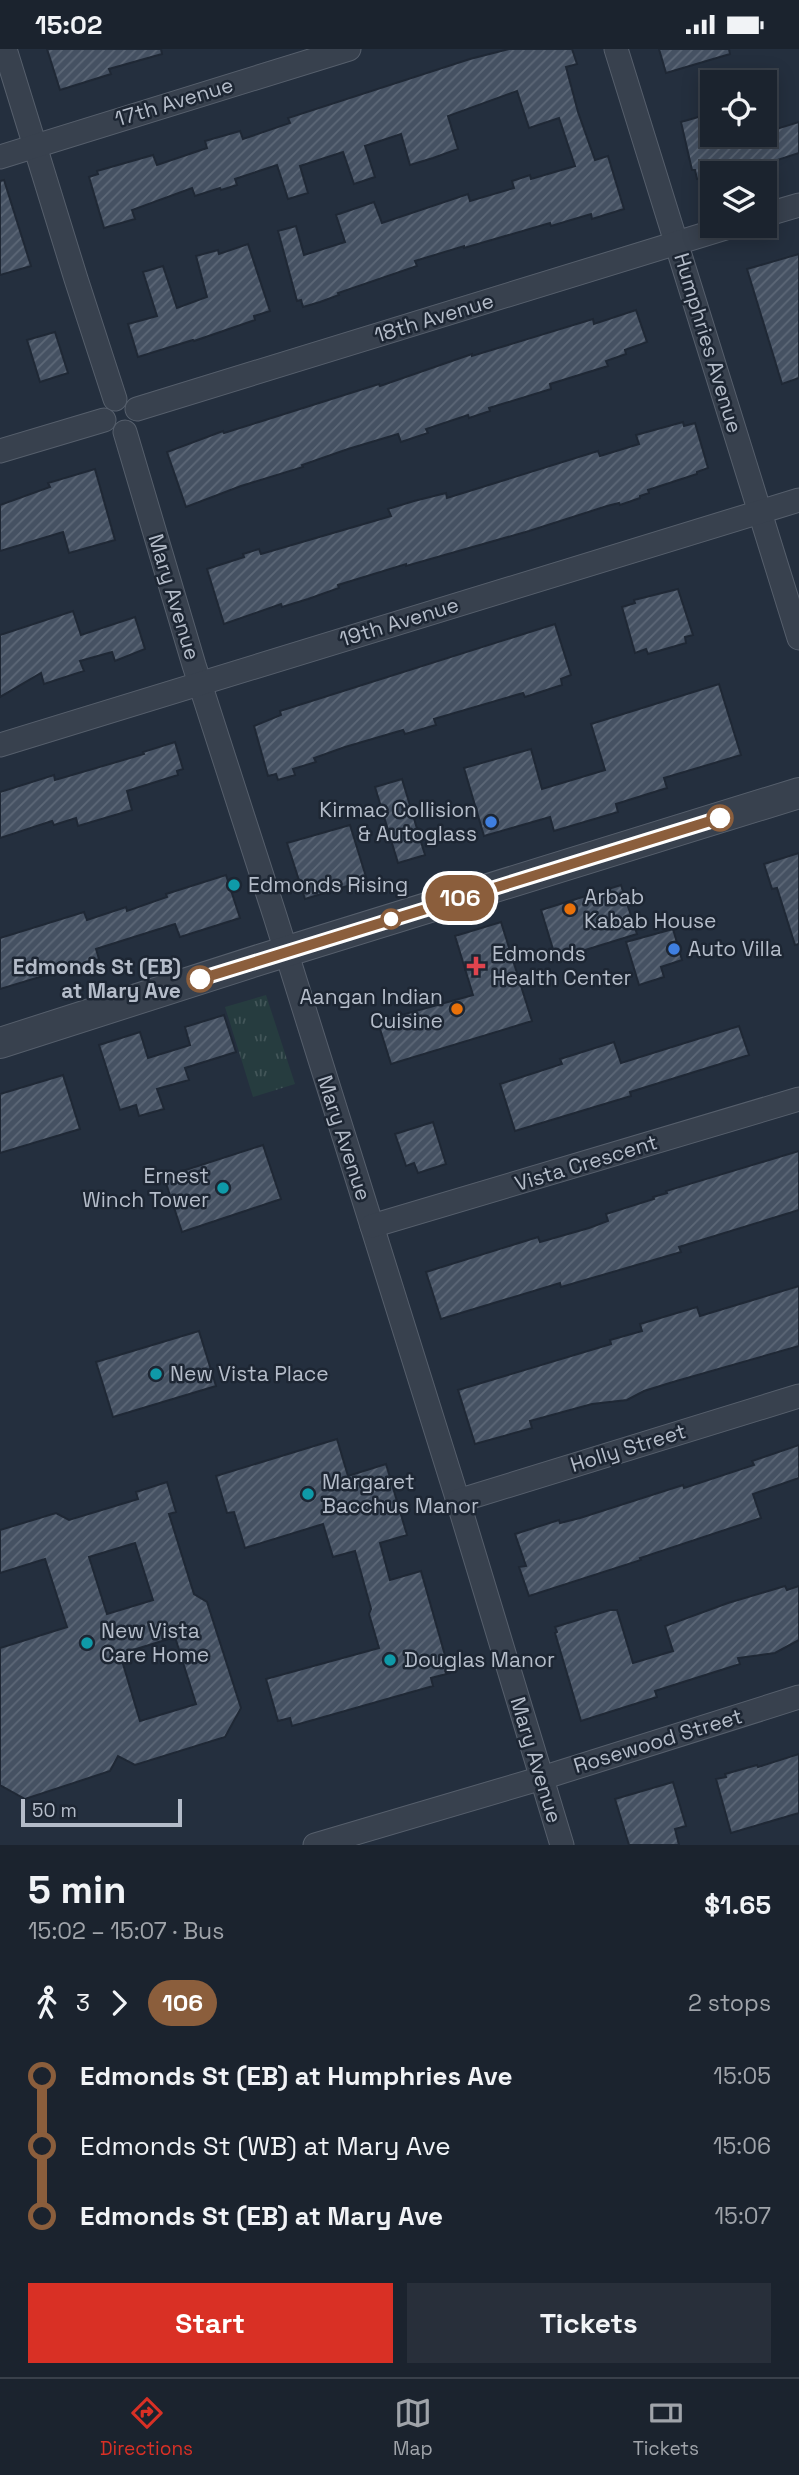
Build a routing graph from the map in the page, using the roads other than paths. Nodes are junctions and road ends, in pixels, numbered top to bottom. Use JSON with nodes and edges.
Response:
{"nodes":[{"id":1,"x":5,"y":49,"type":"edge"},
{"id":2,"x":349,"y":49,"type":"edge"},
{"id":3,"x":616,"y":49,"type":"edge"},
{"id":4,"x":34,"y":147,"type":"junction"},
{"id":5,"x":0,"y":157,"type":"edge"},
{"id":6,"x":799,"y":205,"type":"edge"},
{"id":7,"x":777,"y":211,"type":"edge"},
{"id":8,"x":700,"y":236,"type":"edge"},
{"id":9,"x":677,"y":243,"type":"junction"},
{"id":10,"x":116,"y":399,"type":"junction"},
{"id":11,"x":137,"y":409,"type":"junction"},
{"id":12,"x":104,"y":420,"type":"junction"},
{"id":13,"x":124,"y":432,"type":"junction"},
{"id":14,"x":0,"y":451,"type":"edge"},
{"id":15,"x":799,"y":500,"type":"edge"},
{"id":16,"x":760,"y":511,"type":"junction"},
{"id":17,"x":799,"y":638,"type":"edge"},
{"id":18,"x":200,"y":684,"type":"junction"},
{"id":19,"x":0,"y":745,"type":"edge"},
{"id":20,"x":799,"y":793,"type":"edge"},
{"id":21,"x":285,"y":952,"type":"junction"},
{"id":22,"x":0,"y":1043,"type":"edge"},
{"id":23,"x":799,"y":1099,"type":"edge"},
{"id":24,"x":372,"y":1226,"type":"junction"},
{"id":25,"x":799,"y":1396,"type":"edge"},
{"id":26,"x":458,"y":1501,"type":"junction"},
{"id":27,"x":799,"y":1697,"type":"edge"},
{"id":28,"x":542,"y":1778,"type":"junction"},
{"id":29,"x":315,"y":1845,"type":"edge"},
{"id":30,"x":562,"y":1845,"type":"edge"}],
"edges":[{"from":1,"to":4,"type":"street"},
{"from":2,"to":4,"type":"street","name":"17th Avenue"},
{"from":3,"to":9,"type":"street","name":"Humphries Avenue"},
{"from":4,"to":5,"type":"street","name":"17th Avenue"},
{"from":4,"to":10,"type":"street"},
{"from":6,"to":7,"type":"street"},
{"from":8,"to":9,"type":"street","name":"18th Avenue"},
{"from":9,"to":11,"type":"street","name":"18th Avenue"},
{"from":9,"to":16,"type":"street","name":"Humphries Avenue"},
{"from":10,"to":11,"type":"street"},
{"from":10,"to":12,"type":"street"},
{"from":11,"to":13,"type":"street"},
{"from":12,"to":13,"type":"street"},
{"from":12,"to":14,"type":"street"},
{"from":13,"to":18,"type":"street","name":"Mary Avenue"},
{"from":15,"to":16,"type":"street","name":"19th Avenue"},
{"from":16,"to":17,"type":"street","name":"Humphries Avenue"},
{"from":16,"to":18,"type":"street","name":"19th Avenue"},
{"from":18,"to":19,"type":"street","name":"19th Avenue"},
{"from":18,"to":21,"type":"street","name":"Mary Avenue"},
{"from":20,"to":21,"type":"street"},
{"from":21,"to":22,"type":"street"},
{"from":21,"to":24,"type":"street","name":"Mary Avenue"},
{"from":23,"to":24,"type":"street","name":"Vista Crescent"},
{"from":24,"to":26,"type":"street","name":"Mary Avenue"},
{"from":25,"to":26,"type":"street","name":"Holly Street"},
{"from":26,"to":28,"type":"street","name":"Mary Avenue"},
{"from":27,"to":28,"type":"street","name":"Rosewood Street"},
{"from":28,"to":29,"type":"street","name":"Rosewood Street"},
{"from":28,"to":30,"type":"street","name":"Mary Avenue"}]}
